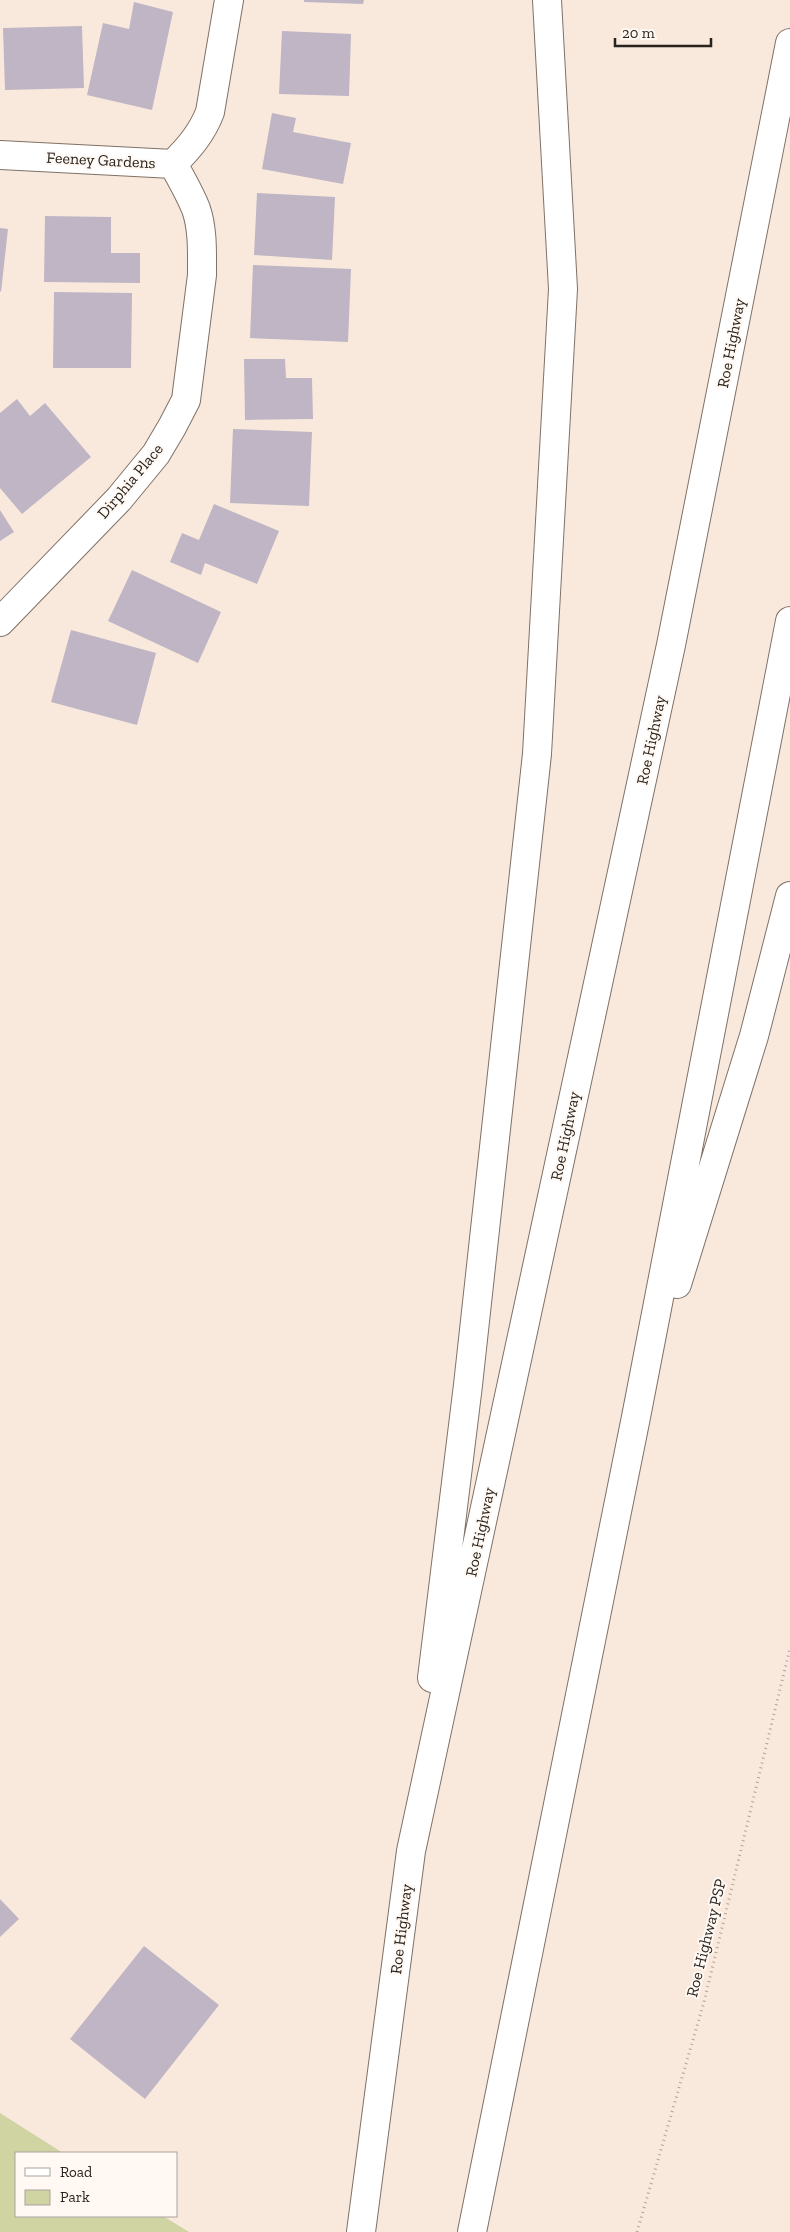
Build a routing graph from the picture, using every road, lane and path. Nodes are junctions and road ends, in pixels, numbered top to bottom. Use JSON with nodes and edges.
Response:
{"nodes":[{"id":1,"x":229,"y":0,"type":"edge"},
{"id":2,"x":547,"y":0,"type":"edge"},
{"id":3,"x":790,"y":43,"type":"edge"},
{"id":4,"x":0,"y":155,"type":"edge"},
{"id":5,"x":173,"y":164,"type":"junction"},
{"id":6,"x":790,"y":621,"type":"edge"},
{"id":7,"x":0,"y":622,"type":"edge"},
{"id":8,"x":790,"y":896,"type":"edge"},
{"id":9,"x":636,"y":1417,"type":"junction"},
{"id":10,"x":790,"y":1648,"type":"edge"},
{"id":11,"x":411,"y":1851,"type":"junction"},
{"id":12,"x":361,"y":2232,"type":"edge"},
{"id":13,"x":472,"y":2232,"type":"edge"},
{"id":14,"x":638,"y":2232,"type":"edge"}],
"edges":[{"from":1,"to":5,"type":"main road","name":"Feeney Gardens"},
{"from":2,"to":11,"type":"main road"},
{"from":3,"to":11,"type":"main road","name":"Roe Highway"},
{"from":4,"to":5,"type":"main road","name":"Feeney Gardens"},
{"from":5,"to":7,"type":"main road","name":"Dirphia Place"},
{"from":6,"to":9,"type":"main road"},
{"from":8,"to":9,"type":"main road"},
{"from":9,"to":13,"type":"main road"},
{"from":10,"to":14,"type":"path","name":"Roe Highway PSP"},
{"from":11,"to":12,"type":"main road","name":"Roe Highway"}]}
